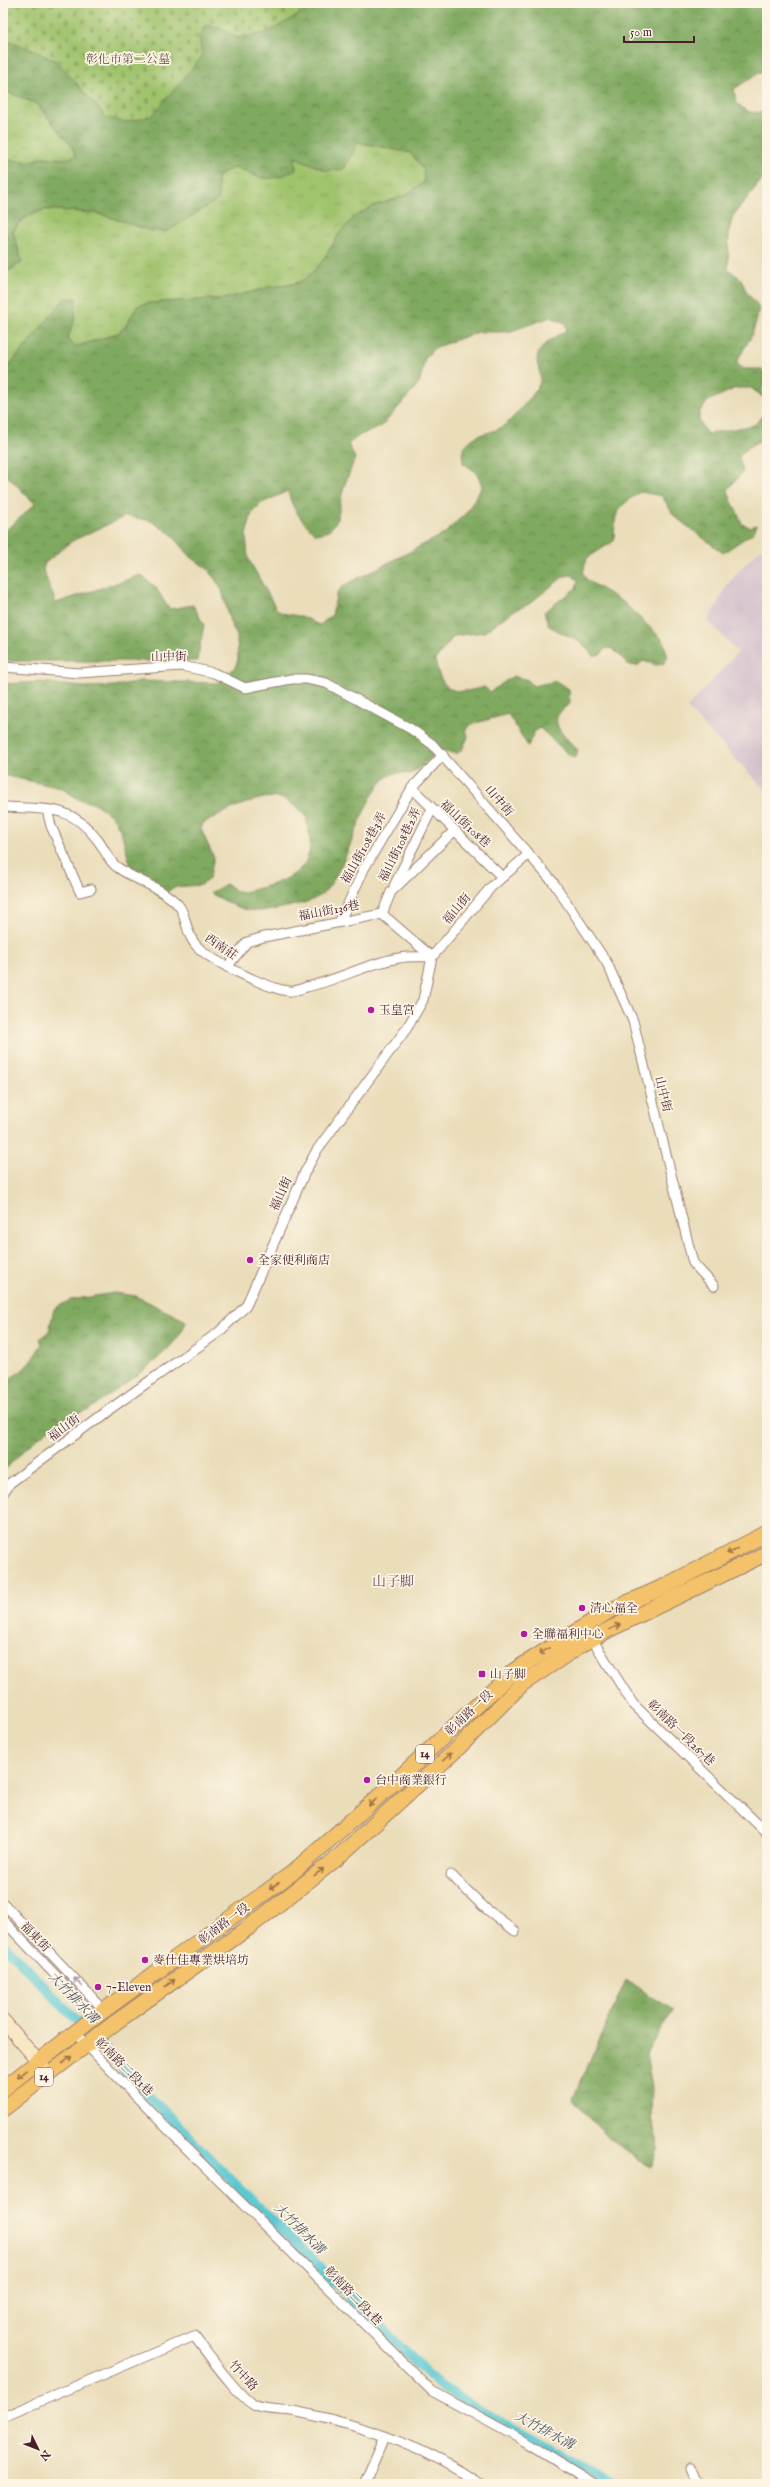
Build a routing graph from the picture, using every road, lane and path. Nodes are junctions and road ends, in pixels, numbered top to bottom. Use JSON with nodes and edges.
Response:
{"nodes":[{"id":1,"x":3,"y":667,"type":"edge"},
{"id":2,"x":444,"y":754,"type":"junction"},
{"id":3,"x":412,"y":788,"type":"junction"},
{"id":4,"x":3,"y":808,"type":"edge"},
{"id":5,"x":432,"y":808,"type":"junction"},
{"id":6,"x":47,"y":810,"type":"junction"},
{"id":7,"x":454,"y":831,"type":"junction"},
{"id":8,"x":528,"y":854,"type":"junction"},
{"id":9,"x":502,"y":877,"type":"junction"},
{"id":10,"x":91,"y":889,"type":"dead end"},
{"id":11,"x":391,"y":892,"type":"junction"},
{"id":12,"x":382,"y":914,"type":"junction"},
{"id":13,"x":340,"y":921,"type":"junction"},
{"id":14,"x":432,"y":957,"type":"junction"},
{"id":15,"x":227,"y":967,"type":"junction"},
{"id":16,"x":714,"y":1286,"type":"dead end"},
{"id":17,"x":3,"y":1493,"type":"edge"},
{"id":18,"x":767,"y":1533,"type":"edge"},
{"id":19,"x":767,"y":1553,"type":"edge"},
{"id":20,"x":592,"y":1639,"type":"junction"},
{"id":21,"x":767,"y":1833,"type":"edge"},
{"id":22,"x":452,"y":1875,"type":"dead end"},
{"id":23,"x":3,"y":1903,"type":"edge"},
{"id":24,"x":3,"y":1920,"type":"edge"},
{"id":25,"x":515,"y":1931,"type":"dead end"},
{"id":26,"x":43,"y":1945,"type":"junction"},
{"id":27,"x":35,"y":1954,"type":"junction"},
{"id":28,"x":68,"y":1972,"type":"junction"},
{"id":29,"x":60,"y":1980,"type":"junction"},
{"id":30,"x":100,"y":2014,"type":"junction"},
{"id":31,"x":3,"y":2020,"type":"edge"},
{"id":32,"x":116,"y":2022,"type":"junction"},
{"id":33,"x":104,"y":2032,"type":"junction"},
{"id":34,"x":75,"y":2033,"type":"junction"},
{"id":35,"x":86,"y":2045,"type":"junction"},
{"id":36,"x":38,"y":2061,"type":"junction"},
{"id":37,"x":49,"y":2074,"type":"junction"},
{"id":38,"x":3,"y":2089,"type":"edge"},
{"id":39,"x":3,"y":2109,"type":"edge"},
{"id":40,"x":3,"y":2417,"type":"edge"},
{"id":41,"x":385,"y":2436,"type":"junction"},
{"id":42,"x":691,"y":2468,"type":"dead end"},
{"id":43,"x":364,"y":2484,"type":"edge"},
{"id":44,"x":480,"y":2484,"type":"edge"},
{"id":45,"x":595,"y":2484,"type":"edge"},
{"id":46,"x":698,"y":2484,"type":"edge"}],
"edges":[{"from":1,"to":2,"type":"street","name":"山中街"},
{"from":2,"to":3,"type":"street","name":"福山街108巷3弄"},
{"from":2,"to":8,"type":"street","name":"山中街"},
{"from":3,"to":5,"type":"street","name":"福山街108巷"},
{"from":3,"to":13,"type":"street","name":"福山街108巷3弄"},
{"from":4,"to":6,"type":"street","name":"西南莊"},
{"from":5,"to":7,"type":"street","name":"福山街108巷"},
{"from":5,"to":11,"type":"street","name":"福山街108巷2弄"},
{"from":6,"to":10,"type":"street"},
{"from":6,"to":15,"type":"street","name":"西南莊"},
{"from":7,"to":9,"type":"street","name":"福山街108巷"},
{"from":7,"to":11,"type":"street"},
{"from":8,"to":9,"type":"street","name":"福山街"},
{"from":8,"to":16,"type":"street","name":"山中街"},
{"from":9,"to":14,"type":"street","name":"福山街"},
{"from":11,"to":12,"type":"street","name":"福山街108巷2弄"},
{"from":12,"to":13,"type":"street","name":"福山街136巷"},
{"from":12,"to":14,"type":"street"},
{"from":13,"to":15,"type":"street","name":"福山街136巷"},
{"from":14,"to":15,"type":"street","name":"西南莊"},
{"from":14,"to":17,"type":"street","name":"福山街"},
{"from":18,"to":30,"type":"main road","name":"彰南路一段","number":"14","one_way":true},
{"from":20,"to":19,"type":"main road","name":"彰南路一段","number":"14","one_way":true},
{"from":20,"to":21,"type":"street","name":"彰南路一段267巷"},
{"from":32,"to":20,"type":"main road","name":"彰南路一段","number":"14","one_way":true},
{"from":22,"to":25,"type":"street"},
{"from":23,"to":26,"type":"street","name":"福東街"},
{"from":24,"to":27,"type":"street","name":"福東街"},
{"from":26,"to":27,"type":"street"},
{"from":26,"to":28,"type":"street","name":"福東街"},
{"from":27,"to":29,"type":"street","name":"福東街"},
{"from":28,"to":29,"type":"street"},
{"from":30,"to":28,"type":"street","name":"福東街","one_way":true},
{"from":29,"to":30,"type":"street","name":"福東街"},
{"from":30,"to":32,"type":"main road","name":"福東街"},
{"from":30,"to":33,"type":"main road"},
{"from":30,"to":34,"type":"main road","number":"14"},
{"from":31,"to":36,"type":"street"},
{"from":32,"to":33,"type":"main road","number":"14"},
{"from":33,"to":35,"type":"main road","number":"14"},
{"from":34,"to":35,"type":"street","name":"彰南路二段1巷"},
{"from":34,"to":36,"type":"main road","number":"14"},
{"from":37,"to":35,"type":"main road","number":"14","one_way":true},
{"from":35,"to":45,"type":"street","name":"彰南路二段1巷"},
{"from":36,"to":37,"type":"street"},
{"from":36,"to":38,"type":"main road","number":"14","one_way":true},
{"from":37,"to":39,"type":"main road","number":"14"},
{"from":40,"to":41,"type":"street","name":"竹中路"},
{"from":41,"to":43,"type":"street"},
{"from":41,"to":44,"type":"street","name":"竹中路"},
{"from":42,"to":46,"type":"street"}]}
